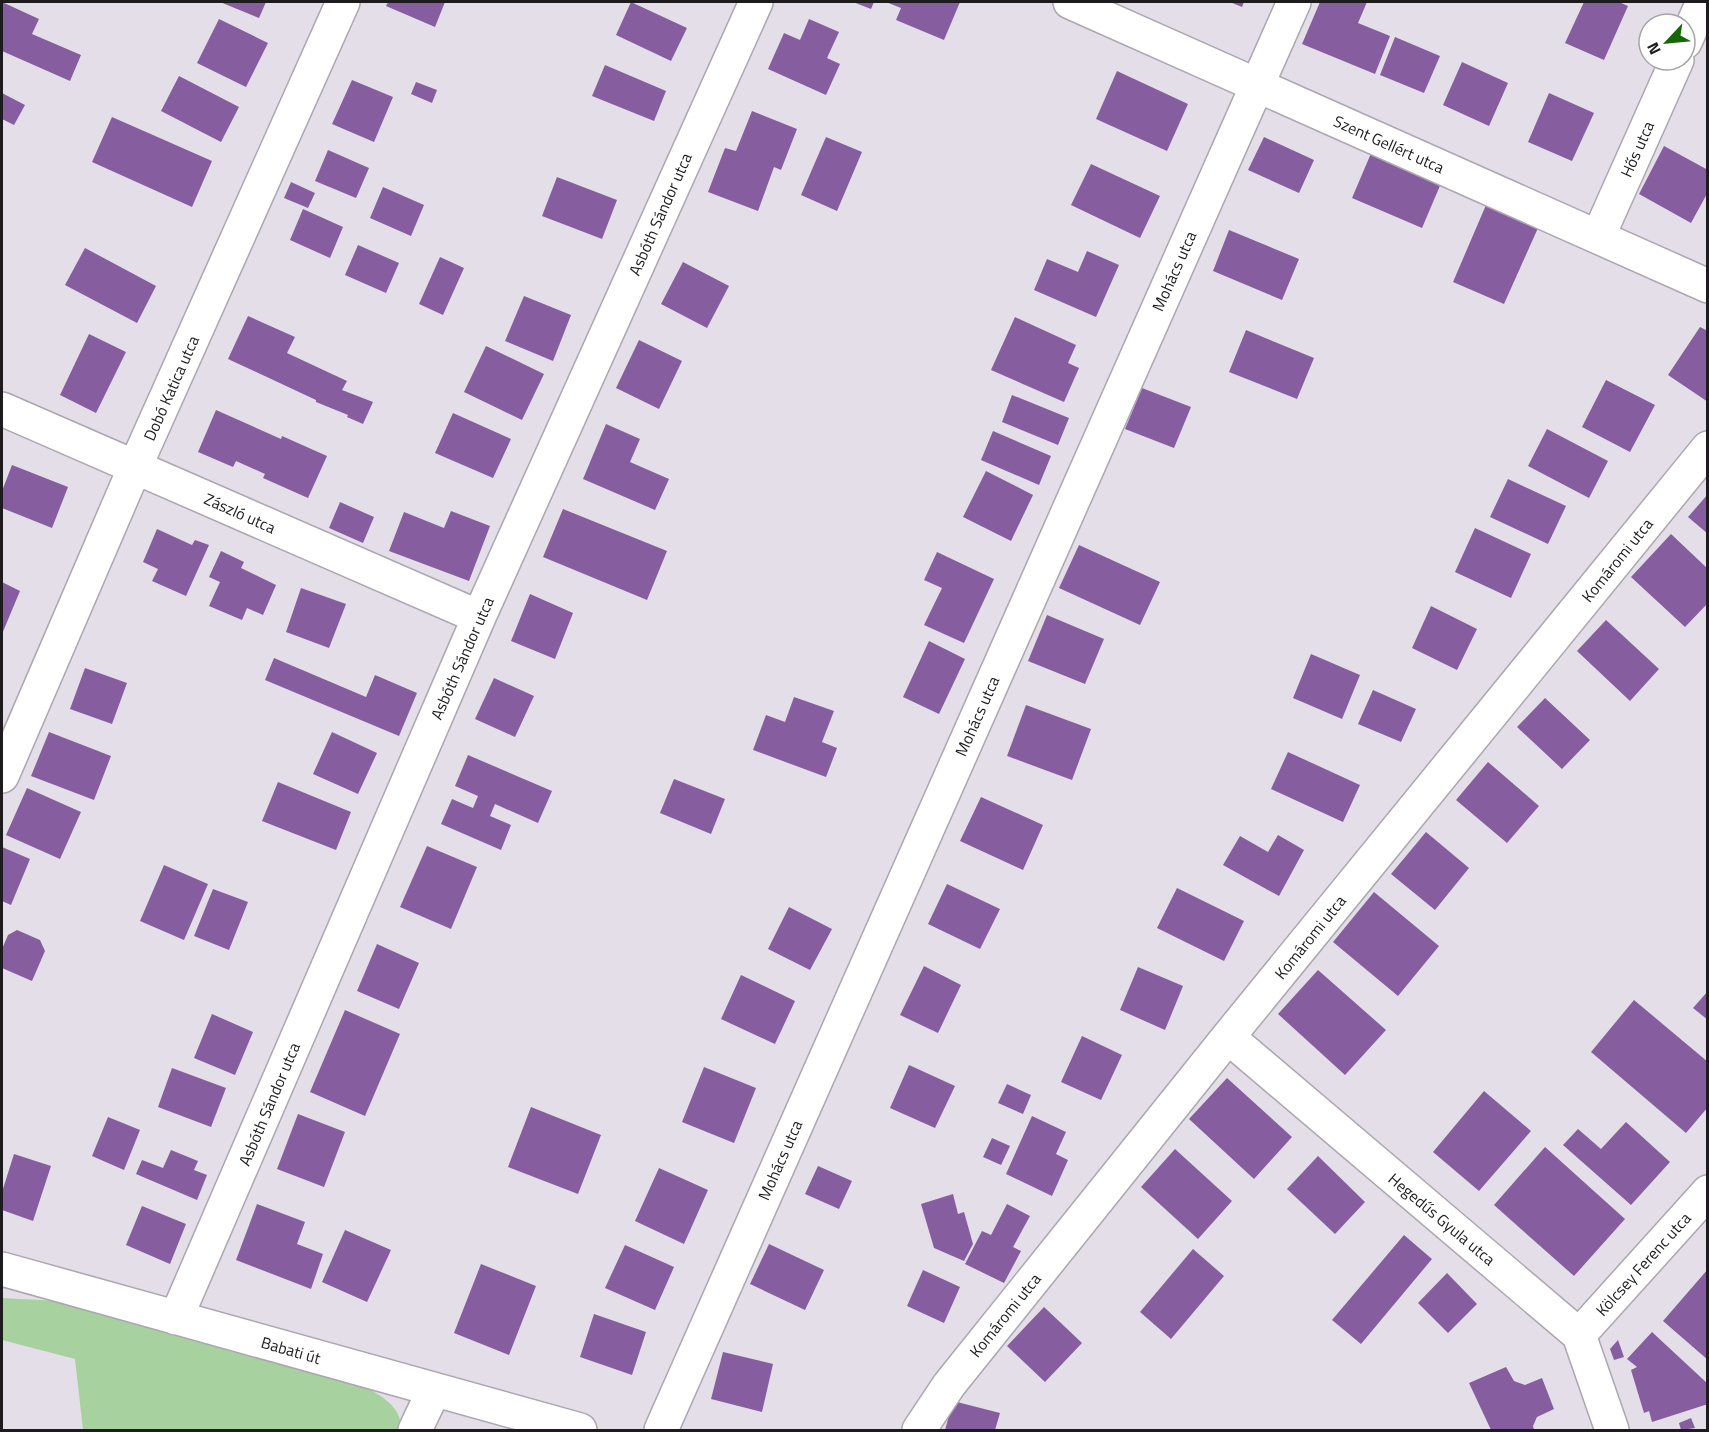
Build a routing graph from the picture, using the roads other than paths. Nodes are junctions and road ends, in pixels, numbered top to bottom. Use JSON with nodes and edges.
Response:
{"nodes":[{"id":1,"x":343,"y":2,"type":"edge"},
{"id":2,"x":756,"y":2,"type":"edge"},
{"id":3,"x":1070,"y":2,"type":"edge"},
{"id":4,"x":1294,"y":2,"type":"edge"},
{"id":5,"x":1672,"y":72,"type":"edge"},
{"id":6,"x":1257,"y":85,"type":"junction"},
{"id":7,"x":1598,"y":237,"type":"junction"},
{"id":8,"x":1707,"y":286,"type":"edge"},
{"id":9,"x":2,"y":409,"type":"edge"},
{"id":10,"x":1707,"y":448,"type":"edge"},
{"id":11,"x":135,"y":467,"type":"junction"},
{"id":12,"x":479,"y":617,"type":"junction"},
{"id":13,"x":2,"y":776,"type":"edge"},
{"id":14,"x":1228,"y":1037,"type":"junction"},
{"id":15,"x":1707,"y":1192,"type":"edge"},
{"id":16,"x":2,"y":1269,"type":"edge"},
{"id":17,"x":176,"y":1318,"type":"junction"},
{"id":18,"x":1579,"y":1335,"type":"junction"},
{"id":19,"x":434,"y":1390,"type":"junction"},
{"id":20,"x":415,"y":1431,"type":"edge"},
{"id":21,"x":580,"y":1431,"type":"edge"},
{"id":22,"x":661,"y":1431,"type":"edge"},
{"id":23,"x":919,"y":1431,"type":"edge"},
{"id":24,"x":1612,"y":1431,"type":"edge"}],
"edges":[{"from":1,"to":11,"type":"street","name":"Dobó Katica utca"},
{"from":2,"to":12,"type":"street","name":"Asbóth Sándor utca"},
{"from":3,"to":6,"type":"street","name":"Szent Gellért utca"},
{"from":4,"to":6,"type":"street","name":"Mohács utca"},
{"from":5,"to":7,"type":"street","name":"Hős utca"},
{"from":6,"to":7,"type":"street","name":"Szent Gellért utca"},
{"from":6,"to":22,"type":"street","name":"Mohács utca"},
{"from":7,"to":8,"type":"street","name":"Szent Gellért utca"},
{"from":9,"to":11,"type":"street","name":"Zászló utca"},
{"from":10,"to":14,"type":"street","name":"Komáromi utca"},
{"from":11,"to":12,"type":"street","name":"Zászló utca"},
{"from":11,"to":13,"type":"street","name":"Dobó Katica utca"},
{"from":12,"to":17,"type":"street","name":"Asbóth Sándor utca"},
{"from":14,"to":18,"type":"street","name":"Hegedűs Gyula utca"},
{"from":14,"to":23,"type":"street","name":"Komáromi utca"},
{"from":15,"to":18,"type":"street","name":"Kölcsey Ferenc utca"},
{"from":16,"to":17,"type":"street","name":"Babati út"},
{"from":17,"to":19,"type":"street","name":"Babati út"},
{"from":18,"to":24,"type":"street"},
{"from":19,"to":20,"type":"street"},
{"from":19,"to":21,"type":"street","name":"Babati út"}]}
